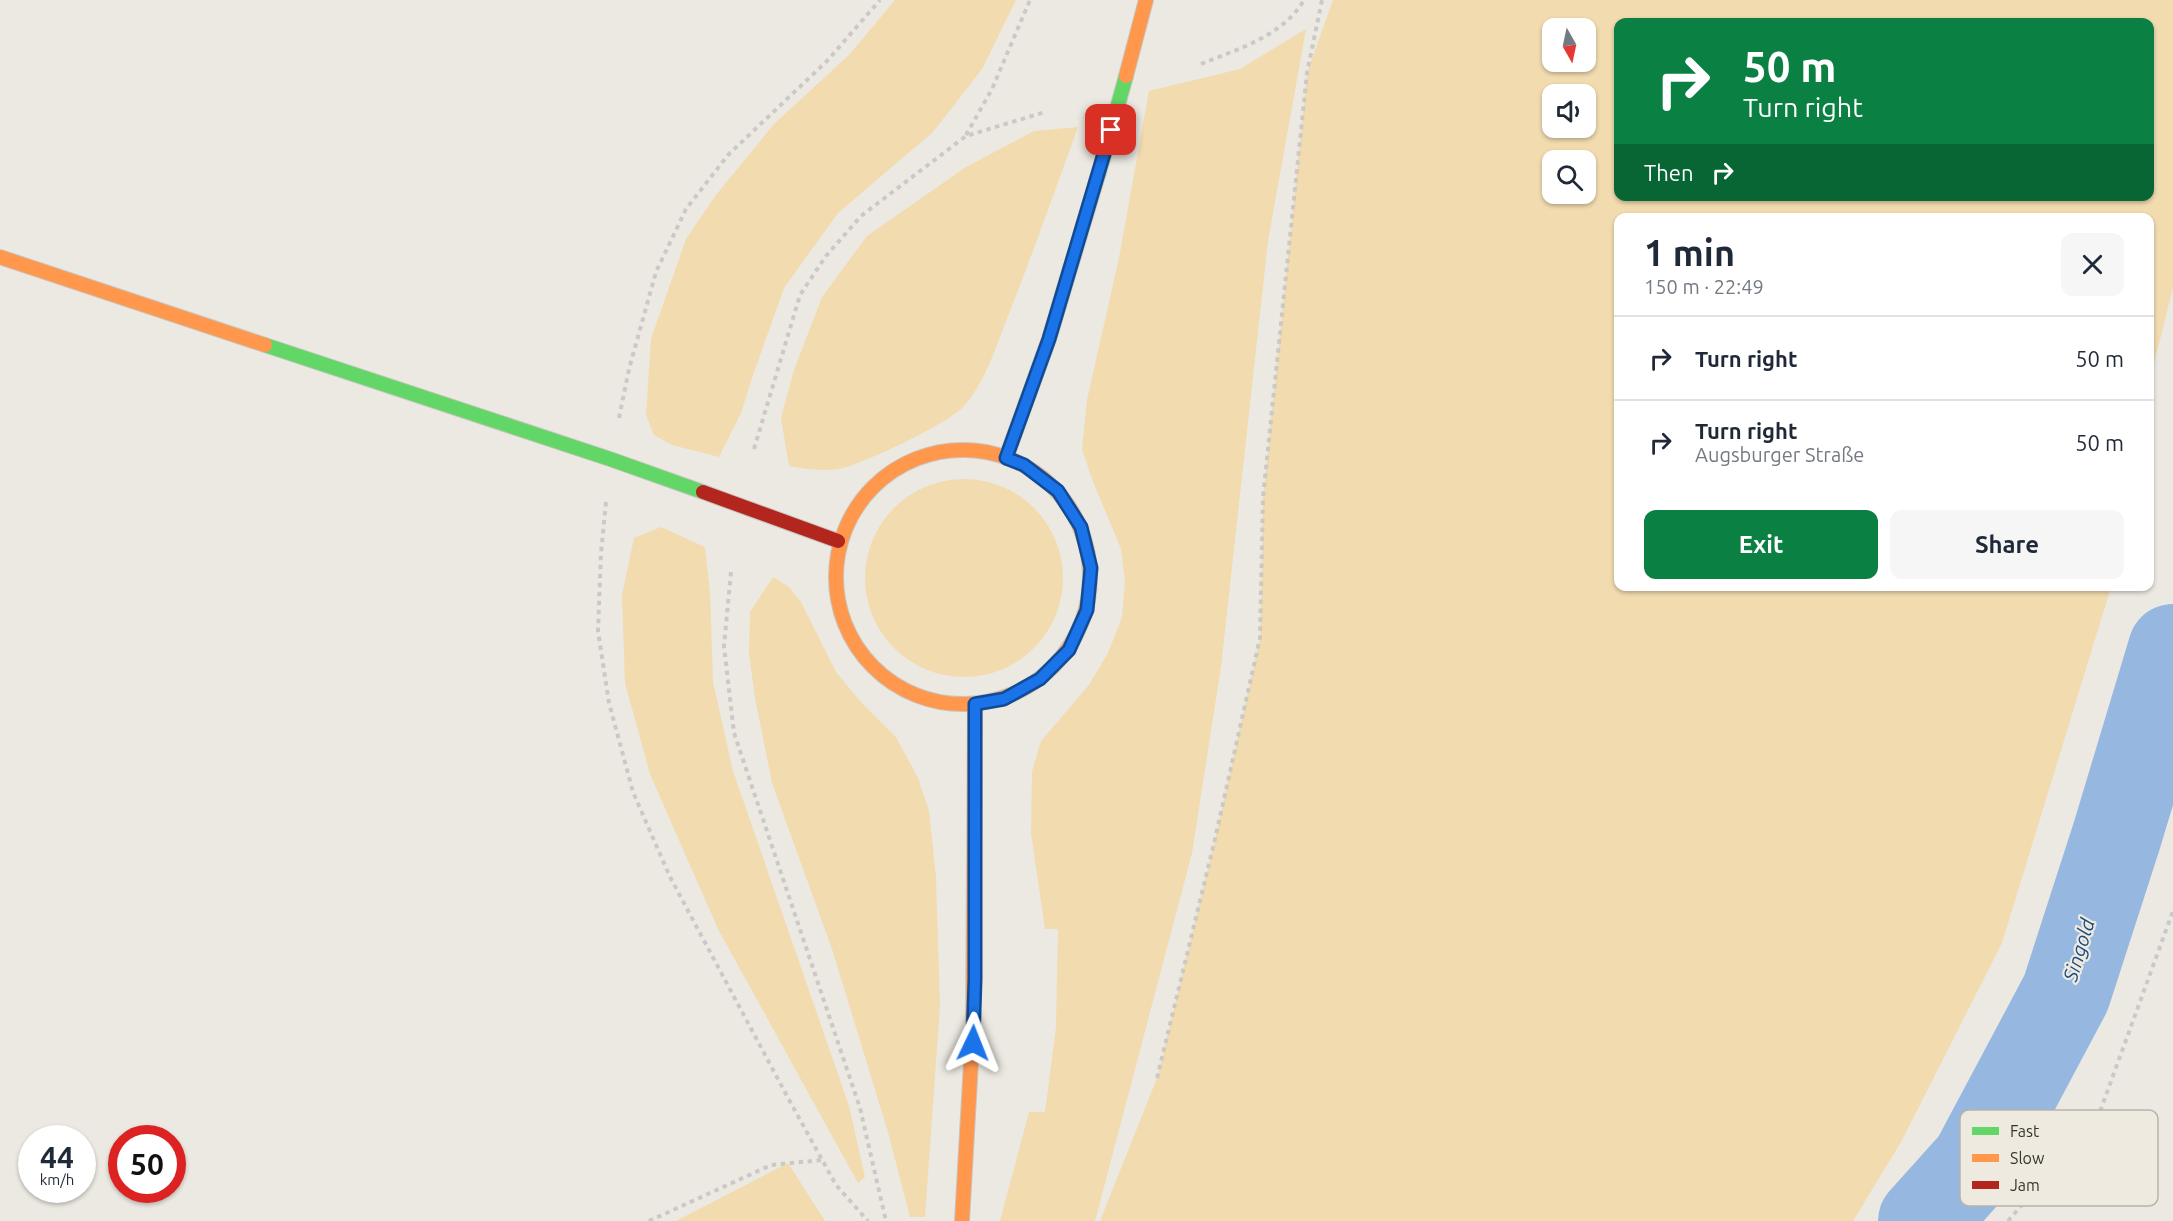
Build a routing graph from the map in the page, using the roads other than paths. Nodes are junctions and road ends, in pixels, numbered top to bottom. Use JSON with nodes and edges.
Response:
{"nodes":[{"id":1,"x":1146,"y":0,"type":"edge"},
{"id":2,"x":0,"y":257,"type":"edge"},
{"id":3,"x":1006,"y":458,"type":"junction"},
{"id":4,"x":838,"y":541,"type":"junction"},
{"id":5,"x":975,"y":704,"type":"junction"},
{"id":6,"x":962,"y":1221,"type":"edge"}],
"edges":[{"from":1,"to":3,"type":"main road"},
{"from":2,"to":4,"type":"main road"},
{"from":3,"to":4,"type":"main road"},
{"from":3,"to":5,"type":"main road"},
{"from":4,"to":5,"type":"main road"},
{"from":5,"to":6,"type":"main road"}]}
